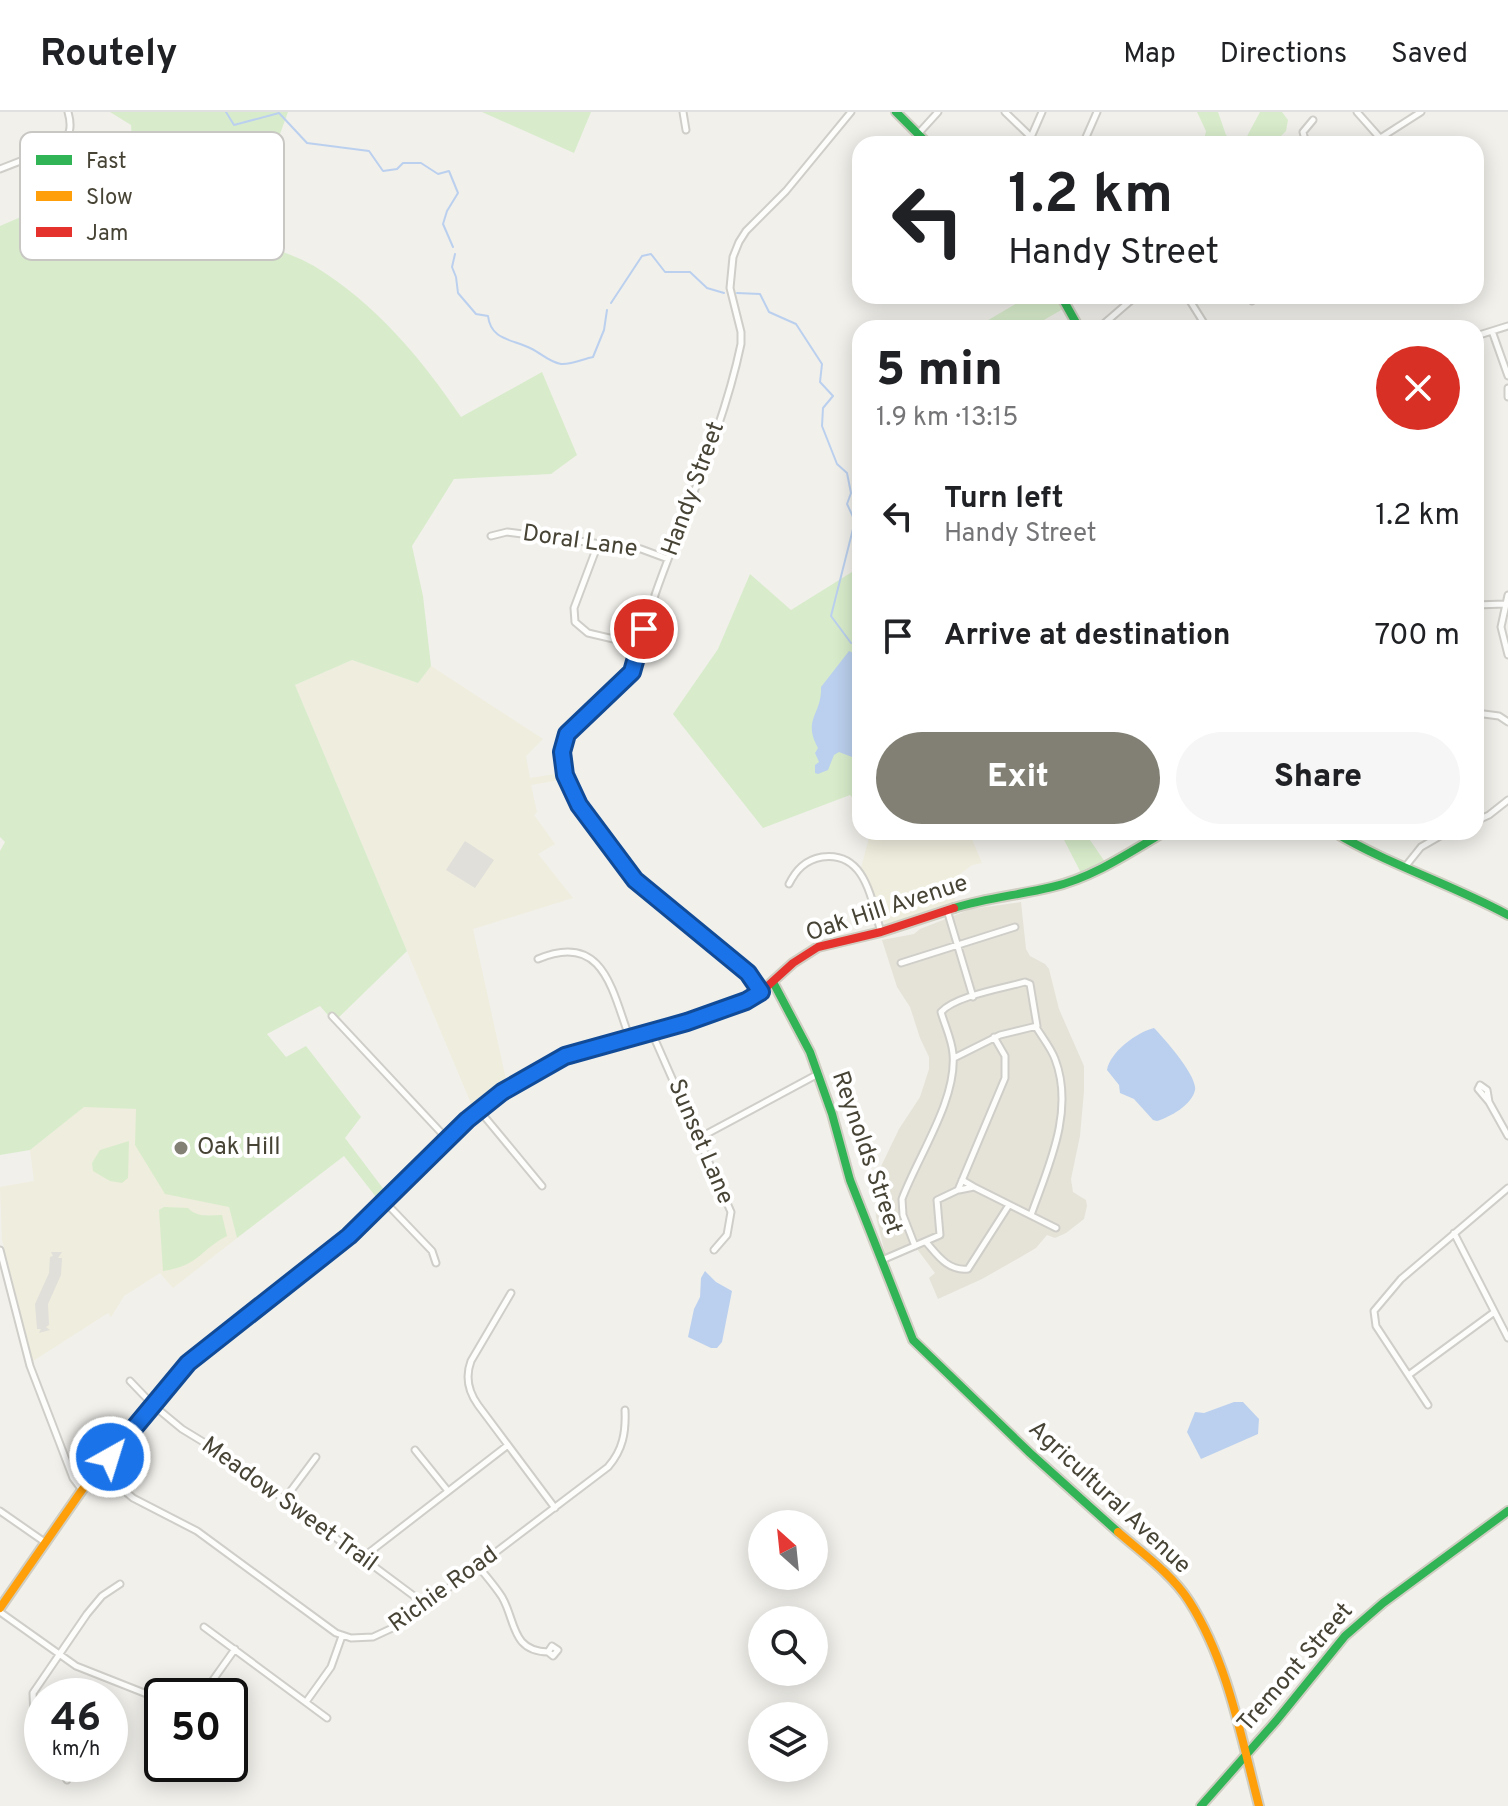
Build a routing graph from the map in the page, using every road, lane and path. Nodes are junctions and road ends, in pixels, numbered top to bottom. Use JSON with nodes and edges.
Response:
{"nodes":[{"id":1,"x":68,"y":112,"type":"edge"},
{"id":2,"x":683,"y":112,"type":"edge"},
{"id":3,"x":851,"y":112,"type":"edge"},
{"id":4,"x":896,"y":112,"type":"edge"},
{"id":5,"x":938,"y":112,"type":"edge"},
{"id":6,"x":1005,"y":112,"type":"edge"},
{"id":7,"x":1042,"y":112,"type":"edge"},
{"id":8,"x":1097,"y":112,"type":"edge"},
{"id":9,"x":1357,"y":112,"type":"edge"},
{"id":10,"x":1421,"y":112,"type":"edge"},
{"id":11,"x":1313,"y":120,"type":"dead end"},
{"id":12,"x":686,"y":130,"type":"dead end"},
{"id":13,"x":69,"y":132,"type":"edge"},
{"id":14,"x":918,"y":134,"type":"joint"},
{"id":15,"x":1030,"y":136,"type":"edge"},
{"id":16,"x":1031,"y":136,"type":"edge"},
{"id":17,"x":1086,"y":136,"type":"edge"},
{"id":18,"x":1304,"y":136,"type":"edge"},
{"id":19,"x":1378,"y":136,"type":"edge"},
{"id":20,"x":1383,"y":136,"type":"edge"},
{"id":21,"x":20,"y":161,"type":"edge"},
{"id":22,"x":0,"y":169,"type":"edge"},
{"id":23,"x":1127,"y":304,"type":"edge"},
{"id":24,"x":1108,"y":320,"type":"edge"},
{"id":25,"x":1508,"y":326,"type":"edge"},
{"id":26,"x":1492,"y":331,"type":"junction"},
{"id":27,"x":1484,"y":334,"type":"edge"},
{"id":28,"x":1508,"y":376,"type":"edge"},
{"id":29,"x":1508,"y":388,"type":"edge"},
{"id":30,"x":1508,"y":397,"type":"edge"},
{"id":31,"x":491,"y":536,"type":"dead end"},
{"id":32,"x":598,"y":544,"type":"junction"},
{"id":33,"x":668,"y":559,"type":"junction"},
{"id":34,"x":1508,"y":595,"type":"edge"},
{"id":35,"x":1505,"y":604,"type":"junction"},
{"id":36,"x":1484,"y":605,"type":"edge"},
{"id":37,"x":639,"y":645,"type":"junction"},
{"id":38,"x":1508,"y":655,"type":"edge"},
{"id":39,"x":1484,"y":714,"type":"edge"},
{"id":40,"x":1508,"y":722,"type":"edge"},
{"id":41,"x":1508,"y":800,"type":"edge"},
{"id":42,"x":1484,"y":817,"type":"edge"},
{"id":43,"x":1151,"y":840,"type":"edge"},
{"id":44,"x":1348,"y":840,"type":"edge"},
{"id":45,"x":1433,"y":840,"type":"edge"},
{"id":46,"x":1405,"y":867,"type":"junction"},
{"id":47,"x":789,"y":884,"type":"dead end"},
{"id":48,"x":947,"y":909,"type":"junction"},
{"id":49,"x":1508,"y":915,"type":"edge"},
{"id":50,"x":1015,"y":927,"type":"dead end"},
{"id":51,"x":881,"y":932,"type":"junction"},
{"id":52,"x":958,"y":946,"type":"junction"},
{"id":53,"x":538,"y":959,"type":"dead end"},
{"id":54,"x":901,"y":963,"type":"dead end"},
{"id":55,"x":773,"y":982,"type":"junction"},
{"id":56,"x":761,"y":992,"type":"junction"},
{"id":57,"x":973,"y":997,"type":"junction"},
{"id":58,"x":332,"y":1016,"type":"dead end"},
{"id":59,"x":1036,"y":1027,"type":"junction"},
{"id":60,"x":652,"y":1033,"type":"junction"},
{"id":61,"x":994,"y":1037,"type":"junction"},
{"id":62,"x":630,"y":1039,"type":"junction"},
{"id":63,"x":954,"y":1058,"type":"junction"},
{"id":64,"x":818,"y":1074,"type":"junction"},
{"id":65,"x":1489,"y":1102,"type":"dead end"},
{"id":66,"x":479,"y":1110,"type":"junction"},
{"id":67,"x":1508,"y":1136,"type":"edge"},
{"id":68,"x":699,"y":1138,"type":"junction"},
{"id":69,"x":448,"y":1140,"type":"junction"},
{"id":70,"x":962,"y":1180,"type":"junction"},
{"id":71,"x":542,"y":1186,"type":"dead end"},
{"id":72,"x":974,"y":1187,"type":"junction"},
{"id":73,"x":1508,"y":1188,"type":"edge"},
{"id":74,"x":958,"y":1190,"type":"junction"},
{"id":75,"x":386,"y":1203,"type":"junction"},
{"id":76,"x":1009,"y":1205,"type":"junction"},
{"id":77,"x":1031,"y":1215,"type":"junction"},
{"id":78,"x":1056,"y":1228,"type":"dead end"},
{"id":79,"x":1454,"y":1233,"type":"junction"},
{"id":80,"x":926,"y":1242,"type":"junction"},
{"id":81,"x":915,"y":1246,"type":"junction"},
{"id":82,"x":0,"y":1250,"type":"edge"},
{"id":83,"x":714,"y":1250,"type":"dead end"},
{"id":84,"x":882,"y":1260,"type":"junction"},
{"id":85,"x":436,"y":1263,"type":"dead end"},
{"id":86,"x":11,"y":1293,"type":"junction"},
{"id":87,"x":511,"y":1293,"type":"dead end"},
{"id":88,"x":0,"y":1296,"type":"edge"},
{"id":89,"x":1493,"y":1313,"type":"junction"},
{"id":90,"x":1508,"y":1338,"type":"edge"},
{"id":91,"x":913,"y":1340,"type":"joint"},
{"id":92,"x":1410,"y":1374,"type":"junction"},
{"id":93,"x":130,"y":1381,"type":"dead end"},
{"id":94,"x":153,"y":1405,"type":"junction"},
{"id":95,"x":1428,"y":1405,"type":"dead end"},
{"id":96,"x":625,"y":1410,"type":"dead end"},
{"id":97,"x":508,"y":1445,"type":"junction"},
{"id":98,"x":415,"y":1450,"type":"dead end"},
{"id":99,"x":316,"y":1457,"type":"dead end"},
{"id":100,"x":100,"y":1470,"type":"junction"},
{"id":101,"x":82,"y":1490,"type":"junction"},
{"id":102,"x":448,"y":1491,"type":"junction"},
{"id":103,"x":284,"y":1500,"type":"junction"},
{"id":104,"x":555,"y":1508,"type":"junction"},
{"id":105,"x":0,"y":1511,"type":"edge"},
{"id":106,"x":1508,"y":1511,"type":"edge"},
{"id":107,"x":46,"y":1543,"type":"junction"},
{"id":108,"x":362,"y":1558,"type":"junction"},
{"id":109,"x":478,"y":1566,"type":"junction"},
{"id":110,"x":120,"y":1584,"type":"dead end"},
{"id":111,"x":426,"y":1605,"type":"junction"},
{"id":112,"x":0,"y":1610,"type":"edge"},
{"id":113,"x":204,"y":1627,"type":"dead end"},
{"id":114,"x":342,"y":1636,"type":"junction"},
{"id":115,"x":235,"y":1649,"type":"junction"},
{"id":116,"x":548,"y":1652,"type":"dead end"},
{"id":117,"x":59,"y":1653,"type":"junction"},
{"id":118,"x":43,"y":1678,"type":"edge"},
{"id":119,"x":214,"y":1678,"type":"edge"},
{"id":120,"x":144,"y":1693,"type":"edge"},
{"id":121,"x":306,"y":1702,"type":"junction"},
{"id":122,"x":327,"y":1718,"type":"dead end"},
{"id":123,"x":1245,"y":1755,"type":"junction"},
{"id":124,"x":1201,"y":1806,"type":"edge"},
{"id":125,"x":1259,"y":1806,"type":"edge"}],
"edges":[{"from":1,"to":13,"type":"street"},
{"from":2,"to":12,"type":"street"},
{"from":3,"to":33,"type":"street","name":"Handy Street"},
{"from":4,"to":14,"type":"main road"},
{"from":5,"to":14,"type":"street"},
{"from":6,"to":15,"type":"street"},
{"from":7,"to":16,"type":"street"},
{"from":8,"to":17,"type":"street"},
{"from":9,"to":19,"type":"street"},
{"from":10,"to":20,"type":"street"},
{"from":11,"to":18,"type":"street"},
{"from":21,"to":22,"type":"street"},
{"from":23,"to":24,"type":"street"},
{"from":25,"to":26,"type":"street"},
{"from":26,"to":27,"type":"street"},
{"from":26,"to":28,"type":"street"},
{"from":29,"to":30,"type":"street"},
{"from":31,"to":32,"type":"street","name":"Doral Lane"},
{"from":32,"to":33,"type":"street","name":"Doral Lane"},
{"from":32,"to":37,"type":"street"},
{"from":33,"to":37,"type":"street","name":"Handy Street"},
{"from":34,"to":35,"type":"street"},
{"from":35,"to":36,"type":"street"},
{"from":35,"to":38,"type":"street"},
{"from":37,"to":56,"type":"street","name":"Handy Street"},
{"from":39,"to":40,"type":"street"},
{"from":41,"to":42,"type":"street"},
{"from":43,"to":48,"type":"main road","name":"Oak Hill Avenue"},
{"from":44,"to":46,"type":"main road"},
{"from":45,"to":46,"type":"street"},
{"from":46,"to":49,"type":"main road"},
{"from":47,"to":51,"type":"street"},
{"from":48,"to":51,"type":"main road","name":"Oak Hill Avenue"},
{"from":48,"to":52,"type":"street"},
{"from":50,"to":52,"type":"street"},
{"from":51,"to":55,"type":"main road","name":"Oak Hill Avenue"},
{"from":52,"to":54,"type":"street"},
{"from":52,"to":57,"type":"street"},
{"from":53,"to":62,"type":"street"},
{"from":55,"to":56,"type":"main road","name":"Oak Hill Avenue"},
{"from":55,"to":64,"type":"main road","name":"Reynolds Street"},
{"from":56,"to":60,"type":"main road","name":"Oak Hill Avenue"},
{"from":57,"to":59,"type":"street"},
{"from":57,"to":63,"type":"street"},
{"from":58,"to":69,"type":"street"},
{"from":59,"to":61,"type":"street"},
{"from":59,"to":77,"type":"street"},
{"from":60,"to":62,"type":"main road","name":"Oak Hill Avenue"},
{"from":60,"to":68,"type":"street","name":"Sunset Lane"},
{"from":61,"to":63,"type":"street"},
{"from":61,"to":70,"type":"street"},
{"from":62,"to":66,"type":"main road","name":"Oak Hill Avenue"},
{"from":63,"to":81,"type":"street"},
{"from":64,"to":68,"type":"street"},
{"from":64,"to":84,"type":"main road","name":"Reynolds Street"},
{"from":65,"to":67,"type":"street"},
{"from":66,"to":69,"type":"main road","name":"Oak Hill Avenue"},
{"from":66,"to":71,"type":"street"},
{"from":68,"to":83,"type":"street","name":"Sunset Lane"},
{"from":69,"to":75,"type":"main road","name":"Oak Hill Avenue"},
{"from":70,"to":72,"type":"street"},
{"from":70,"to":74,"type":"street"},
{"from":72,"to":74,"type":"street"},
{"from":72,"to":76,"type":"street"},
{"from":73,"to":79,"type":"street"},
{"from":74,"to":80,"type":"street"},
{"from":75,"to":85,"type":"street"},
{"from":75,"to":94,"type":"main road","name":"Oak Hill Avenue"},
{"from":76,"to":77,"type":"street"},
{"from":76,"to":80,"type":"street"},
{"from":77,"to":78,"type":"street"},
{"from":79,"to":89,"type":"street"},
{"from":79,"to":92,"type":"street"},
{"from":80,"to":81,"type":"street"},
{"from":81,"to":84,"type":"street"},
{"from":82,"to":86,"type":"street"},
{"from":84,"to":91,"type":"main road","name":"Reynolds Street"},
{"from":86,"to":88,"type":"street"},
{"from":86,"to":101,"type":"street"},
{"from":87,"to":97,"type":"street"},
{"from":89,"to":90,"type":"street"},
{"from":89,"to":92,"type":"street"},
{"from":91,"to":123,"type":"main road","name":"Agricultural Avenue"},
{"from":92,"to":95,"type":"street"},
{"from":93,"to":94,"type":"street","name":"Meadow Sweet Trail"},
{"from":94,"to":100,"type":"main road","name":"Oak Hill Avenue"},
{"from":94,"to":103,"type":"street","name":"Meadow Sweet Trail"},
{"from":96,"to":104,"type":"street","name":"Richie Road"},
{"from":97,"to":102,"type":"street"},
{"from":97,"to":104,"type":"street"},
{"from":98,"to":102,"type":"street"},
{"from":99,"to":103,"type":"street"},
{"from":100,"to":101,"type":"main road","name":"Oak Hill Avenue"},
{"from":100,"to":114,"type":"street"},
{"from":101,"to":107,"type":"main road","name":"Oak Hill Avenue"},
{"from":102,"to":108,"type":"street"},
{"from":103,"to":108,"type":"street","name":"Meadow Sweet Trail"},
{"from":104,"to":109,"type":"street","name":"Richie Road"},
{"from":105,"to":107,"type":"street"},
{"from":106,"to":123,"type":"main road","name":"Tremont Street"},
{"from":107,"to":112,"type":"main road","name":"Oak Hill Avenue"},
{"from":108,"to":111,"type":"street","name":"Meadow Sweet Trail"},
{"from":109,"to":111,"type":"street","name":"Richie Road"},
{"from":109,"to":116,"type":"street"},
{"from":110,"to":117,"type":"street"},
{"from":111,"to":114,"type":"street","name":"Richie Road"},
{"from":112,"to":117,"type":"street"},
{"from":113,"to":115,"type":"street"},
{"from":114,"to":121,"type":"street"},
{"from":115,"to":119,"type":"street"},
{"from":115,"to":121,"type":"street"},
{"from":117,"to":118,"type":"street"},
{"from":117,"to":120,"type":"street"},
{"from":121,"to":122,"type":"street"},
{"from":123,"to":124,"type":"main road","name":"Tremont Street"},
{"from":123,"to":125,"type":"main road","name":"Agricultural Avenue"}]}
